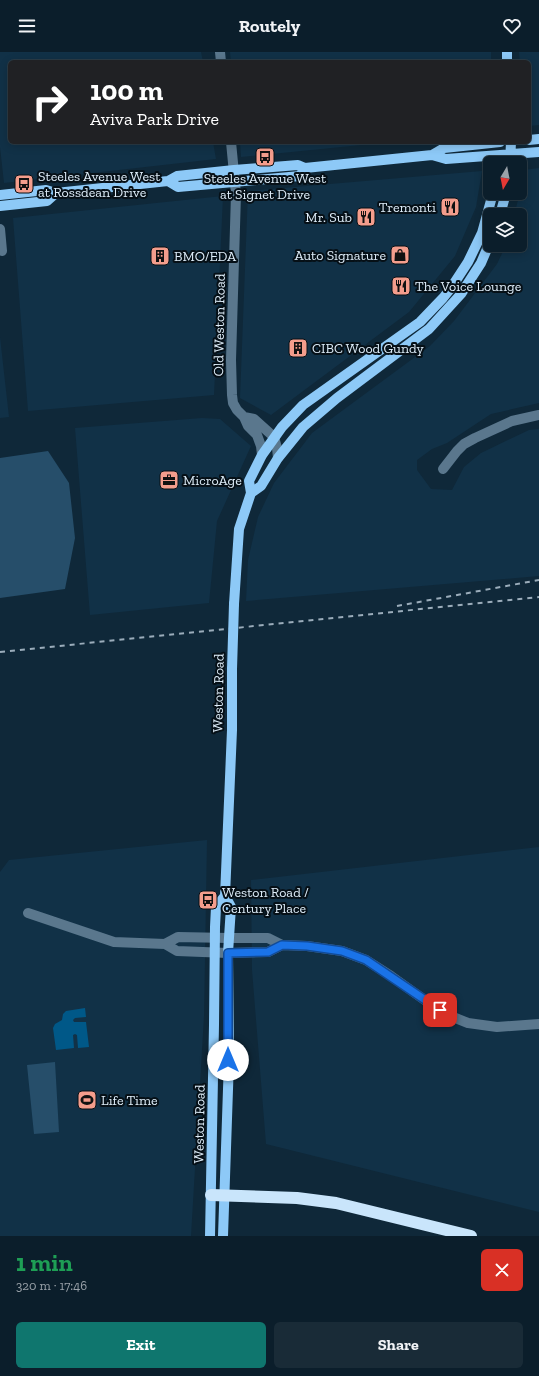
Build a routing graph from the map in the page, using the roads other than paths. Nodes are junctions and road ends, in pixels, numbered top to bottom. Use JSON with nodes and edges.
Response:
{"nodes":[{"id":1,"x":231,"y":144,"type":"edge"},
{"id":2,"x":481,"y":144,"type":"edge"},
{"id":3,"x":499,"y":144,"type":"edge"},
{"id":4,"x":511,"y":144,"type":"edge"},
{"id":5,"x":539,"y":152,"type":"edge"},
{"id":6,"x":432,"y":155,"type":"junction"},
{"id":7,"x":497,"y":156,"type":"edge"},
{"id":8,"x":510,"y":156,"type":"edge"},
{"id":9,"x":520,"y":156,"type":"edge"},
{"id":10,"x":483,"y":159,"type":"edge"},
{"id":11,"x":305,"y":168,"type":"junction"},
{"id":12,"x":234,"y":170,"type":"junction"},
{"id":13,"x":168,"y":181,"type":"junction"},
{"id":14,"x":235,"y":182,"type":"junction"},
{"id":15,"x":56,"y":193,"type":"junction"},
{"id":16,"x":0,"y":195,"type":"edge"},
{"id":17,"x":491,"y":200,"type":"edge"},
{"id":18,"x":0,"y":206,"type":"edge"},
{"id":19,"x":0,"y":229,"type":"edge"},
{"id":20,"x":2,"y":251,"type":"dead end"},
{"id":21,"x":486,"y":252,"type":"edge"},
{"id":22,"x":539,"y":415,"type":"edge"},
{"id":23,"x":244,"y":417,"type":"junction"},
{"id":24,"x":274,"y":437,"type":"junction"},
{"id":25,"x":262,"y":455,"type":"junction"},
{"id":26,"x":278,"y":458,"type":"junction"},
{"id":27,"x":443,"y":469,"type":"dead end"},
{"id":28,"x":250,"y":493,"type":"junction"},
{"id":29,"x":225,"y":896,"type":"junction"},
{"id":30,"x":28,"y":913,"type":"dead end"},
{"id":31,"x":215,"y":938,"type":"junction"},
{"id":32,"x":229,"y":938,"type":"junction"},
{"id":33,"x":165,"y":944,"type":"junction"},
{"id":34,"x":282,"y":945,"type":"junction"},
{"id":35,"x":214,"y":952,"type":"junction"},
{"id":36,"x":228,"y":953,"type":"junction"},
{"id":37,"x":539,"y":1024,"type":"edge"},
{"id":38,"x":211,"y":1195,"type":"junction"},
{"id":39,"x":224,"y":1196,"type":"junction"},
{"id":40,"x":210,"y":1236,"type":"edge"},
{"id":41,"x":223,"y":1236,"type":"edge"},
{"id":42,"x":471,"y":1236,"type":"edge"}],
"edges":[{"from":1,"to":12,"type":"street","name":"Old Weston Road"},
{"from":2,"to":6,"type":"main road"},
{"from":3,"to":7,"type":"main road"},
{"from":4,"to":8,"type":"main road"},
{"from":5,"to":9,"type":"main road"},
{"from":6,"to":10,"type":"main road"},
{"from":6,"to":11,"type":"main road"},
{"from":11,"to":12,"type":"main road"},
{"from":11,"to":14,"type":"main road"},
{"from":12,"to":13,"type":"main road"},
{"from":12,"to":14,"type":"street","name":"Old Weston Road"},
{"from":13,"to":14,"type":"main road"},
{"from":13,"to":15,"type":"main road"},
{"from":14,"to":23,"type":"street","name":"Old Weston Road"},
{"from":15,"to":16,"type":"main road"},
{"from":15,"to":18,"type":"main road"},
{"from":17,"to":24,"type":"main road","name":"Weston Road"},
{"from":19,"to":20,"type":"street"},
{"from":21,"to":26,"type":"main road"},
{"from":22,"to":27,"type":"street"},
{"from":23,"to":24,"type":"street","name":"Old Weston Road"},
{"from":23,"to":25,"type":"street","name":"Old Weston Road"},
{"from":24,"to":25,"type":"main road","name":"Weston Road"},
{"from":24,"to":26,"type":"street"},
{"from":25,"to":28,"type":"main road","name":"Weston Road"},
{"from":26,"to":28,"type":"main road"},
{"from":28,"to":29,"type":"main road","name":"Weston Road","bridge":true},
{"from":29,"to":31,"type":"main road","name":"Weston Road"},
{"from":29,"to":32,"type":"main road","name":"Weston Road"},
{"from":30,"to":33,"type":"street"},
{"from":31,"to":32,"type":"street"},
{"from":31,"to":33,"type":"street"},
{"from":31,"to":35,"type":"main road","name":"Weston Road"},
{"from":32,"to":34,"type":"street"},
{"from":32,"to":36,"type":"main road","name":"Weston Road"},
{"from":33,"to":35,"type":"street"},
{"from":34,"to":36,"type":"street"},
{"from":34,"to":37,"type":"street"},
{"from":35,"to":36,"type":"street"},
{"from":35,"to":38,"type":"main road","name":"Weston Road"},
{"from":36,"to":39,"type":"main road","name":"Weston Road"},
{"from":38,"to":39,"type":"highway"},
{"from":38,"to":40,"type":"main road","name":"Weston Road"},
{"from":39,"to":41,"type":"main road","name":"Weston Road"},
{"from":39,"to":42,"type":"highway"}]}
